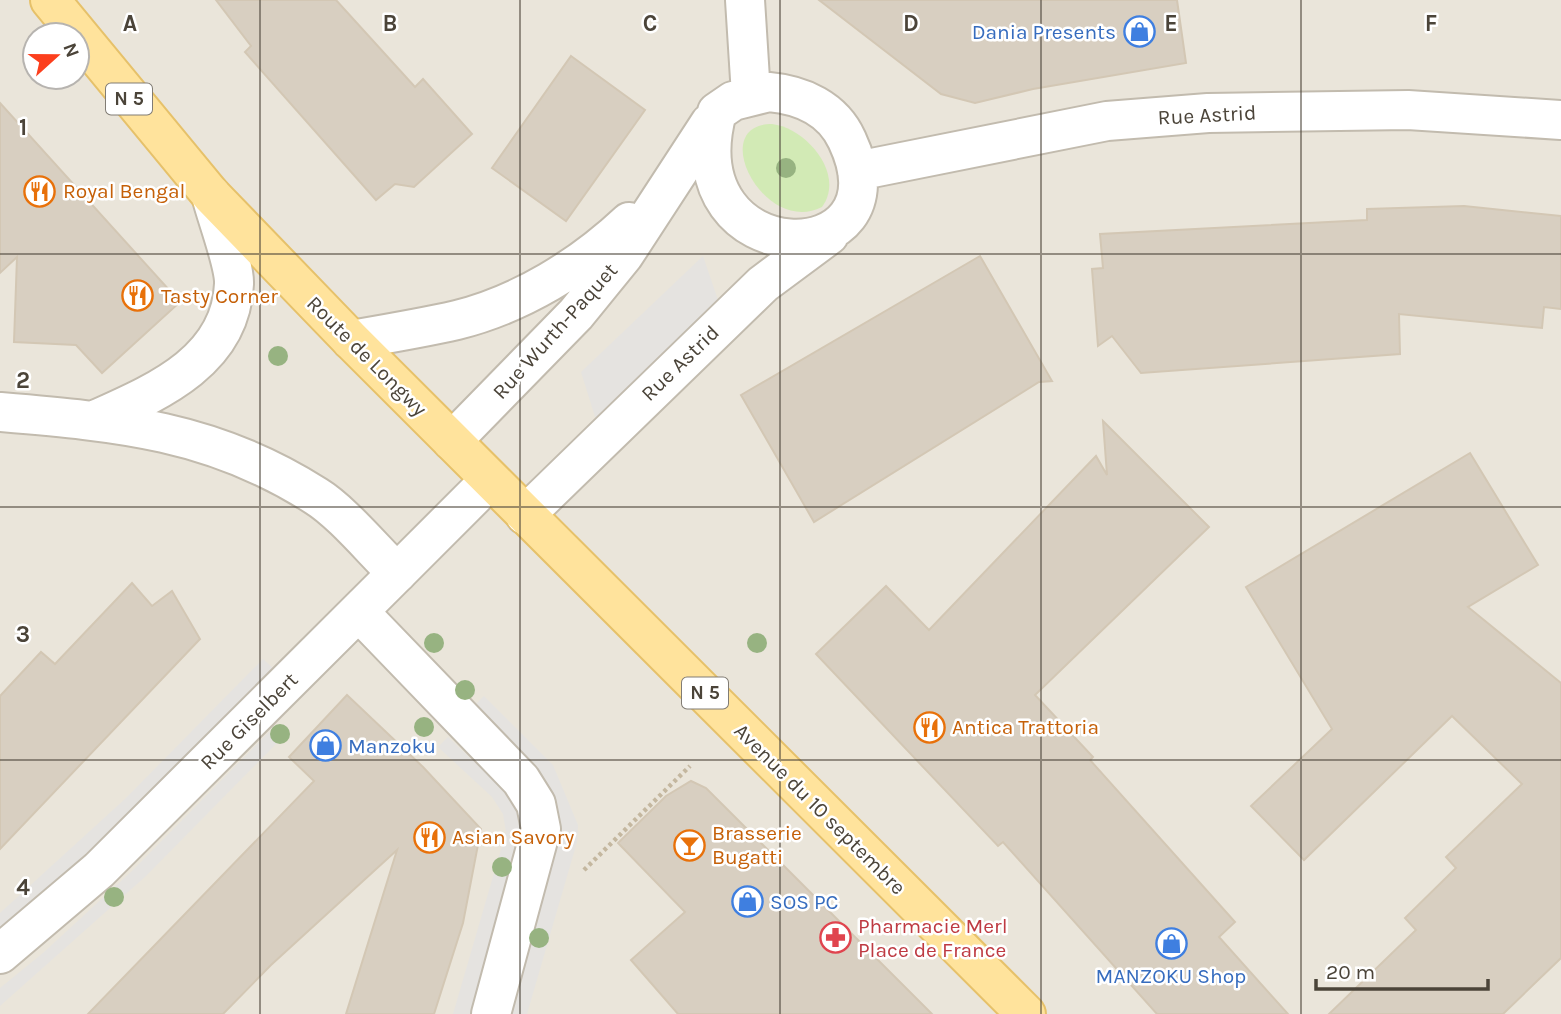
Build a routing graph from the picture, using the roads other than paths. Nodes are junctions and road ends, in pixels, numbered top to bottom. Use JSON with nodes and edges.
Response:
{"nodes":[{"id":1,"x":50,"y":0,"type":"edge"},
{"id":2,"x":745,"y":0,"type":"edge"},
{"id":3,"x":751,"y":95,"type":"junction"},
{"id":4,"x":717,"y":112,"type":"junction"},
{"id":5,"x":1561,"y":120,"type":"edge"},
{"id":6,"x":857,"y":171,"type":"junction"},
{"id":7,"x":674,"y":181,"type":"junction"},
{"id":8,"x":211,"y":195,"type":"junction"},
{"id":9,"x":845,"y":224,"type":"junction"},
{"id":10,"x":351,"y":340,"type":"junction"},
{"id":11,"x":0,"y":412,"type":"edge"},
{"id":12,"x":96,"y":420,"type":"junction"},
{"id":13,"x":452,"y":441,"type":"junction"},
{"id":14,"x":490,"y":480,"type":"junction"},
{"id":15,"x":525,"y":515,"type":"junction"},
{"id":16,"x":397,"y":573,"type":"junction"},
{"id":17,"x":359,"y":612,"type":"junction"},
{"id":18,"x":0,"y":954,"type":"edge"},
{"id":19,"x":491,"y":1014,"type":"edge"},
{"id":20,"x":1026,"y":1014,"type":"edge"}],
"edges":[{"from":1,"to":8,"type":"main road","name":"Route de Longwy","number":"N 5"},
{"from":2,"to":3,"type":"street"},
{"from":3,"to":4,"type":"street"},
{"from":3,"to":6,"type":"street"},
{"from":4,"to":7,"type":"street","name":"Rue Wurth-Paquet"},
{"from":4,"to":9,"type":"street"},
{"from":5,"to":6,"type":"street","name":"Rue Astrid"},
{"from":6,"to":9,"type":"street"},
{"from":7,"to":10,"type":"street","name":"Rue Wurth-Paquet"},
{"from":7,"to":13,"type":"street","name":"Rue Wurth-Paquet"},
{"from":8,"to":10,"type":"main road","name":"Route de Longwy","number":"N 5"},
{"from":8,"to":12,"type":"street"},
{"from":9,"to":15,"type":"street","name":"Rue Astrid"},
{"from":10,"to":13,"type":"main road","name":"Route de Longwy","number":"N 5"},
{"from":11,"to":12,"type":"street"},
{"from":12,"to":16,"type":"street"},
{"from":13,"to":14,"type":"main road","name":"Route de Longwy","number":"N 5"},
{"from":14,"to":15,"type":"main road","name":"Route de Longwy","number":"N 5"},
{"from":14,"to":16,"type":"street","name":"Rue Giselbert"},
{"from":15,"to":20,"type":"main road","name":"Avenue du 10 septembre","number":"N 5"},
{"from":16,"to":17,"type":"street","name":"Rue Giselbert"},
{"from":17,"to":18,"type":"street","name":"Rue Giselbert"},
{"from":17,"to":19,"type":"street"}]}
